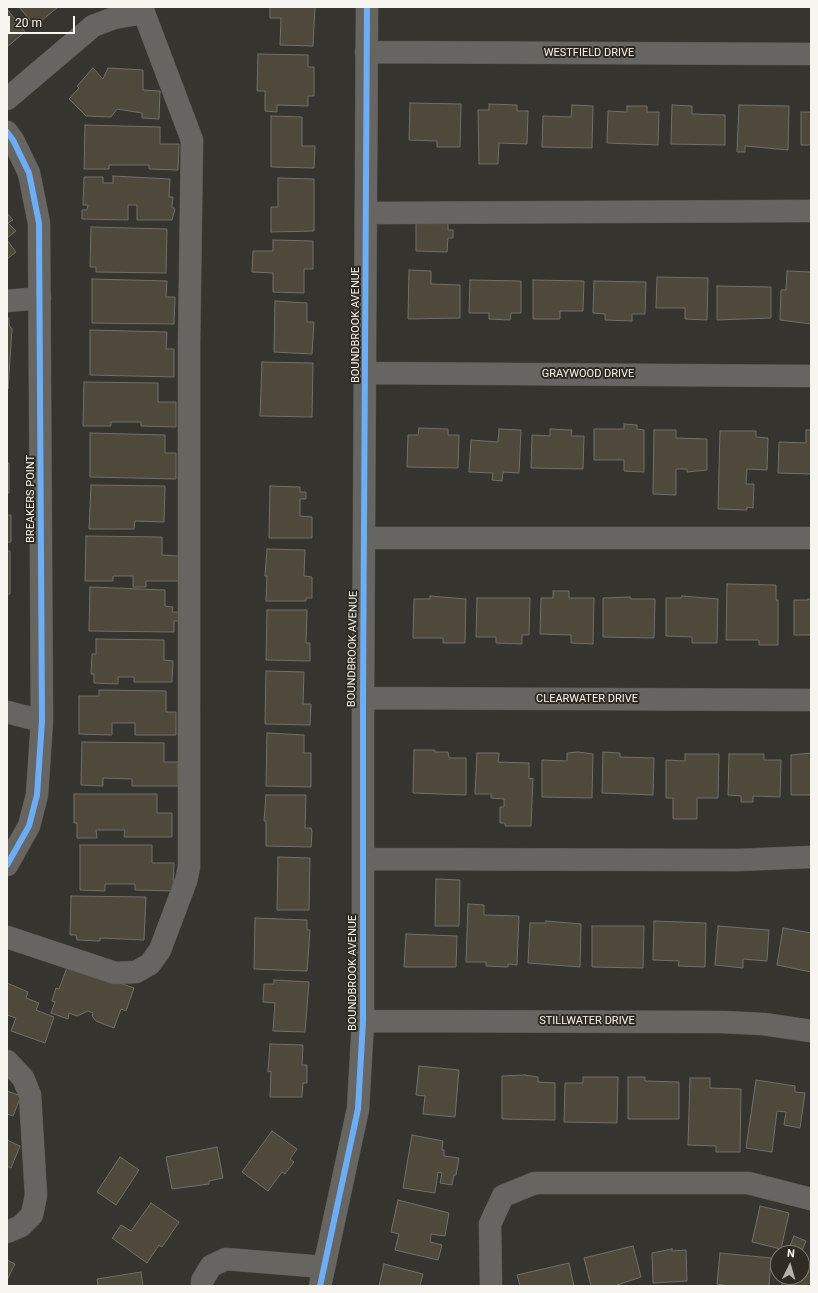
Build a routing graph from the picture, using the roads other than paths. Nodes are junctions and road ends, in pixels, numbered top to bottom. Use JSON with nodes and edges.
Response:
{"nodes":[{"id":1,"x":367,"y":7,"type":"edge"},
{"id":2,"x":113,"y":12,"type":"edge"},
{"id":3,"x":366,"y":52,"type":"junction"},
{"id":4,"x":811,"y":54,"type":"edge"},
{"id":5,"x":7,"y":99,"type":"edge"},
{"id":6,"x":7,"y":132,"type":"edge"},
{"id":7,"x":811,"y":211,"type":"edge"},
{"id":8,"x":366,"y":212,"type":"junction"},
{"id":9,"x":40,"y":298,"type":"junction"},
{"id":10,"x":7,"y":301,"type":"edge"},
{"id":11,"x":366,"y":373,"type":"junction"},
{"id":12,"x":811,"y":376,"type":"edge"},
{"id":13,"x":365,"y":538,"type":"junction"},
{"id":14,"x":811,"y":538,"type":"edge"},
{"id":15,"x":363,"y":698,"type":"junction"},
{"id":16,"x":811,"y":700,"type":"edge"},
{"id":17,"x":7,"y":712,"type":"edge"},
{"id":18,"x":42,"y":721,"type":"junction"},
{"id":19,"x":811,"y":857,"type":"edge"},
{"id":20,"x":364,"y":859,"type":"junction"},
{"id":21,"x":7,"y":865,"type":"edge"},
{"id":22,"x":7,"y":937,"type":"edge"},
{"id":23,"x":363,"y":1021,"type":"junction"},
{"id":24,"x":811,"y":1032,"type":"edge"},
{"id":25,"x":7,"y":1061,"type":"edge"},
{"id":26,"x":811,"y":1199,"type":"edge"},
{"id":27,"x":7,"y":1232,"type":"edge"},
{"id":28,"x":321,"y":1277,"type":"edge"},
{"id":29,"x":202,"y":1286,"type":"edge"},
{"id":30,"x":491,"y":1286,"type":"edge"}],
"edges":[{"from":1,"to":3,"type":"street","name":"BOUNDBROOK AVENUE"},
{"from":2,"to":5,"type":"street"},
{"from":2,"to":22,"type":"street"},
{"from":3,"to":4,"type":"street","name":"WESTFIELD DRIVE"},
{"from":3,"to":8,"type":"street","name":"BOUNDBROOK AVENUE"},
{"from":6,"to":9,"type":"street","name":"BREAKERS POINT"},
{"from":7,"to":8,"type":"street"},
{"from":8,"to":11,"type":"street","name":"BOUNDBROOK AVENUE"},
{"from":9,"to":10,"type":"street"},
{"from":9,"to":18,"type":"street","name":"BREAKERS POINT"},
{"from":11,"to":12,"type":"street","name":"GRAYWOOD DRIVE"},
{"from":11,"to":13,"type":"street","name":"BOUNDBROOK AVENUE"},
{"from":13,"to":14,"type":"street"},
{"from":13,"to":15,"type":"street","name":"BOUNDBROOK AVENUE"},
{"from":15,"to":16,"type":"street","name":"CLEARWATER DRIVE"},
{"from":15,"to":20,"type":"street","name":"BOUNDBROOK AVENUE"},
{"from":17,"to":18,"type":"street"},
{"from":18,"to":21,"type":"street","name":"BREAKERS POINT"},
{"from":19,"to":20,"type":"street"},
{"from":20,"to":23,"type":"street","name":"BOUNDBROOK AVENUE"},
{"from":23,"to":24,"type":"street","name":"STILLWATER DRIVE"},
{"from":23,"to":28,"type":"street","name":"BOUNDBROOK AVENUE"},
{"from":25,"to":27,"type":"street"},
{"from":26,"to":30,"type":"street"},
{"from":28,"to":29,"type":"street"}]}
